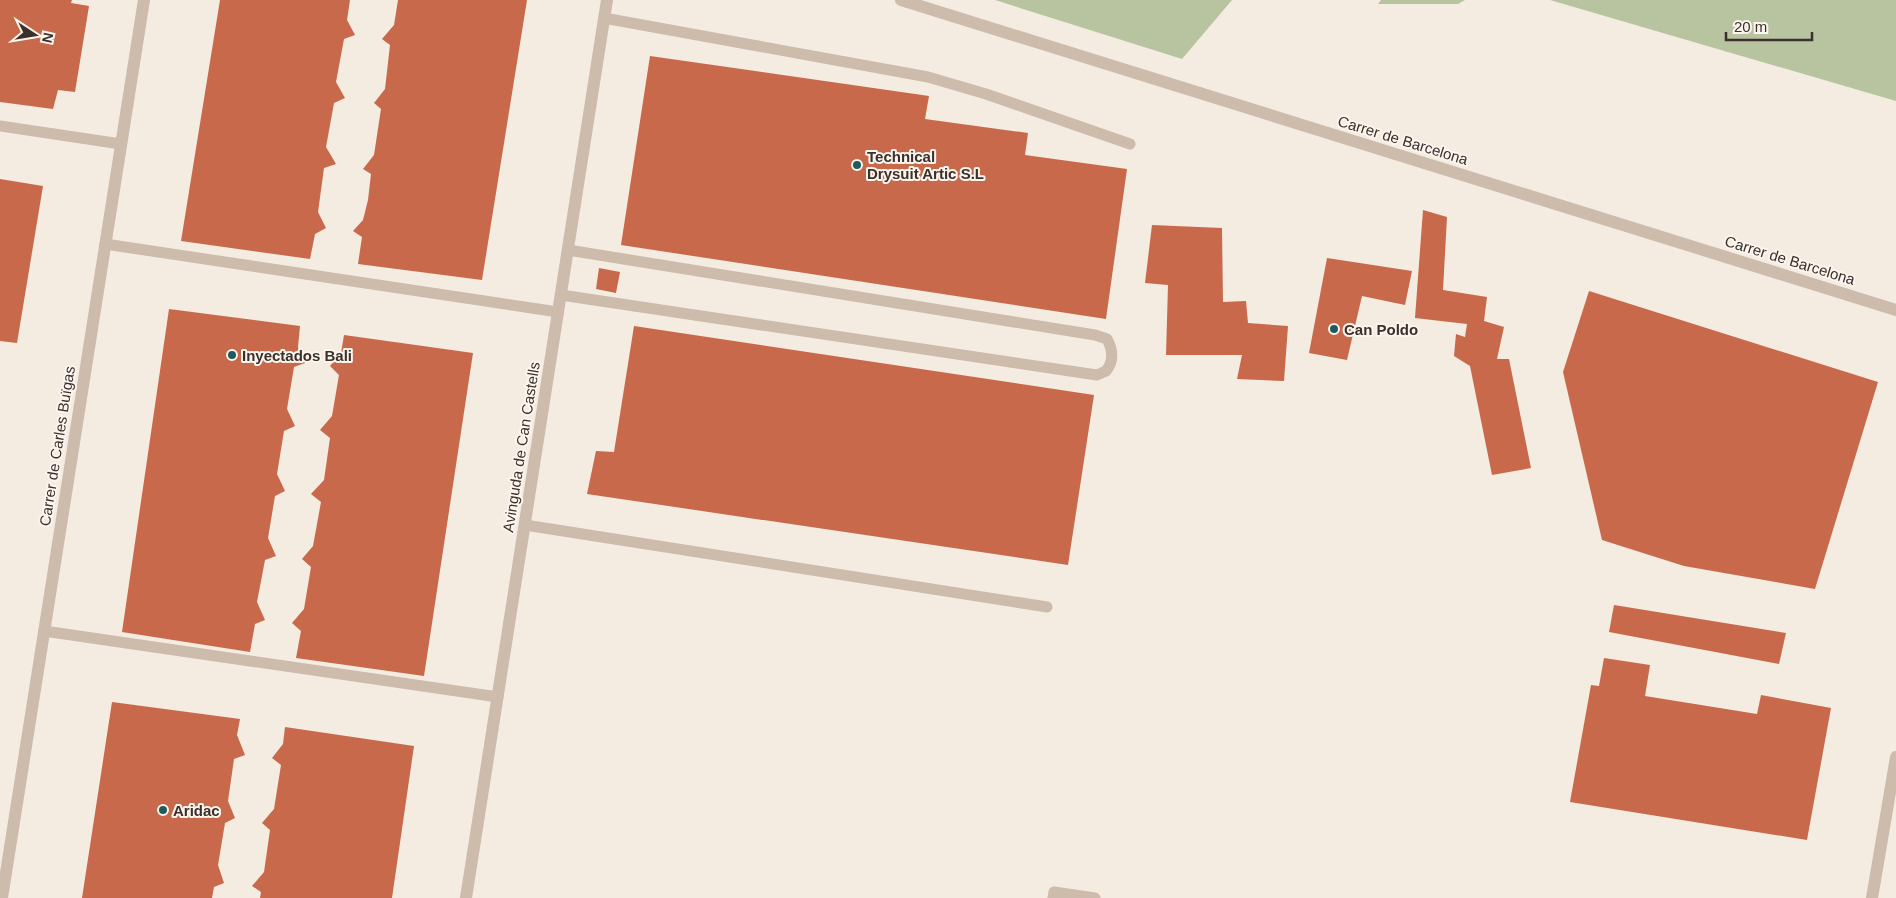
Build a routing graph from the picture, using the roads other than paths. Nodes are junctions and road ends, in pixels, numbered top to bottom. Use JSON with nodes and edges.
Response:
{"nodes":[{"id":1,"x":144,"y":0,"type":"edge"},
{"id":2,"x":607,"y":0,"type":"edge"},
{"id":3,"x":901,"y":0,"type":"edge"},
{"id":4,"x":604,"y":18,"type":"junction"},
{"id":5,"x":0,"y":126,"type":"edge"},
{"id":6,"x":121,"y":144,"type":"junction"},
{"id":7,"x":1130,"y":144,"type":"dead end"},
{"id":8,"x":106,"y":244,"type":"junction"},
{"id":9,"x":568,"y":250,"type":"junction"},
{"id":10,"x":561,"y":295,"type":"junction"},
{"id":11,"x":1896,"y":310,"type":"edge"},
{"id":12,"x":558,"y":312,"type":"junction"},
{"id":13,"x":525,"y":525,"type":"junction"},
{"id":14,"x":1047,"y":607,"type":"dead end"},
{"id":15,"x":44,"y":630,"type":"junction"},
{"id":16,"x":498,"y":697,"type":"junction"},
{"id":17,"x":1896,"y":757,"type":"edge"},
{"id":18,"x":2,"y":898,"type":"edge"},
{"id":19,"x":466,"y":898,"type":"edge"},
{"id":20,"x":1053,"y":898,"type":"edge"},
{"id":21,"x":1095,"y":898,"type":"edge"},
{"id":22,"x":1872,"y":898,"type":"edge"}],
"edges":[{"from":1,"to":6,"type":"street","name":"Carrer de Carles Buïgas"},
{"from":2,"to":4,"type":"street","name":"Avinguda de Can Castells"},
{"from":3,"to":11,"type":"street","name":"Carrer de Barcelona"},
{"from":4,"to":7,"type":"lane"},
{"from":4,"to":9,"type":"street","name":"Avinguda de Can Castells"},
{"from":5,"to":6,"type":"lane"},
{"from":6,"to":8,"type":"street","name":"Carrer de Carles Buïgas"},
{"from":8,"to":12,"type":"lane"},
{"from":8,"to":15,"type":"street","name":"Carrer de Carles Buïgas"},
{"from":9,"to":10,"type":"street","name":"Avinguda de Can Castells"},
{"from":9,"to":10,"type":"lane"},
{"from":10,"to":12,"type":"street","name":"Avinguda de Can Castells"},
{"from":12,"to":13,"type":"street","name":"Avinguda de Can Castells"},
{"from":13,"to":14,"type":"lane"},
{"from":13,"to":16,"type":"street","name":"Avinguda de Can Castells"},
{"from":15,"to":16,"type":"lane"},
{"from":15,"to":18,"type":"street","name":"Carrer de Carles Buïgas"},
{"from":16,"to":19,"type":"street","name":"Avinguda de Can Castells"},
{"from":17,"to":22,"type":"street"},
{"from":20,"to":21,"type":"lane"}]}
